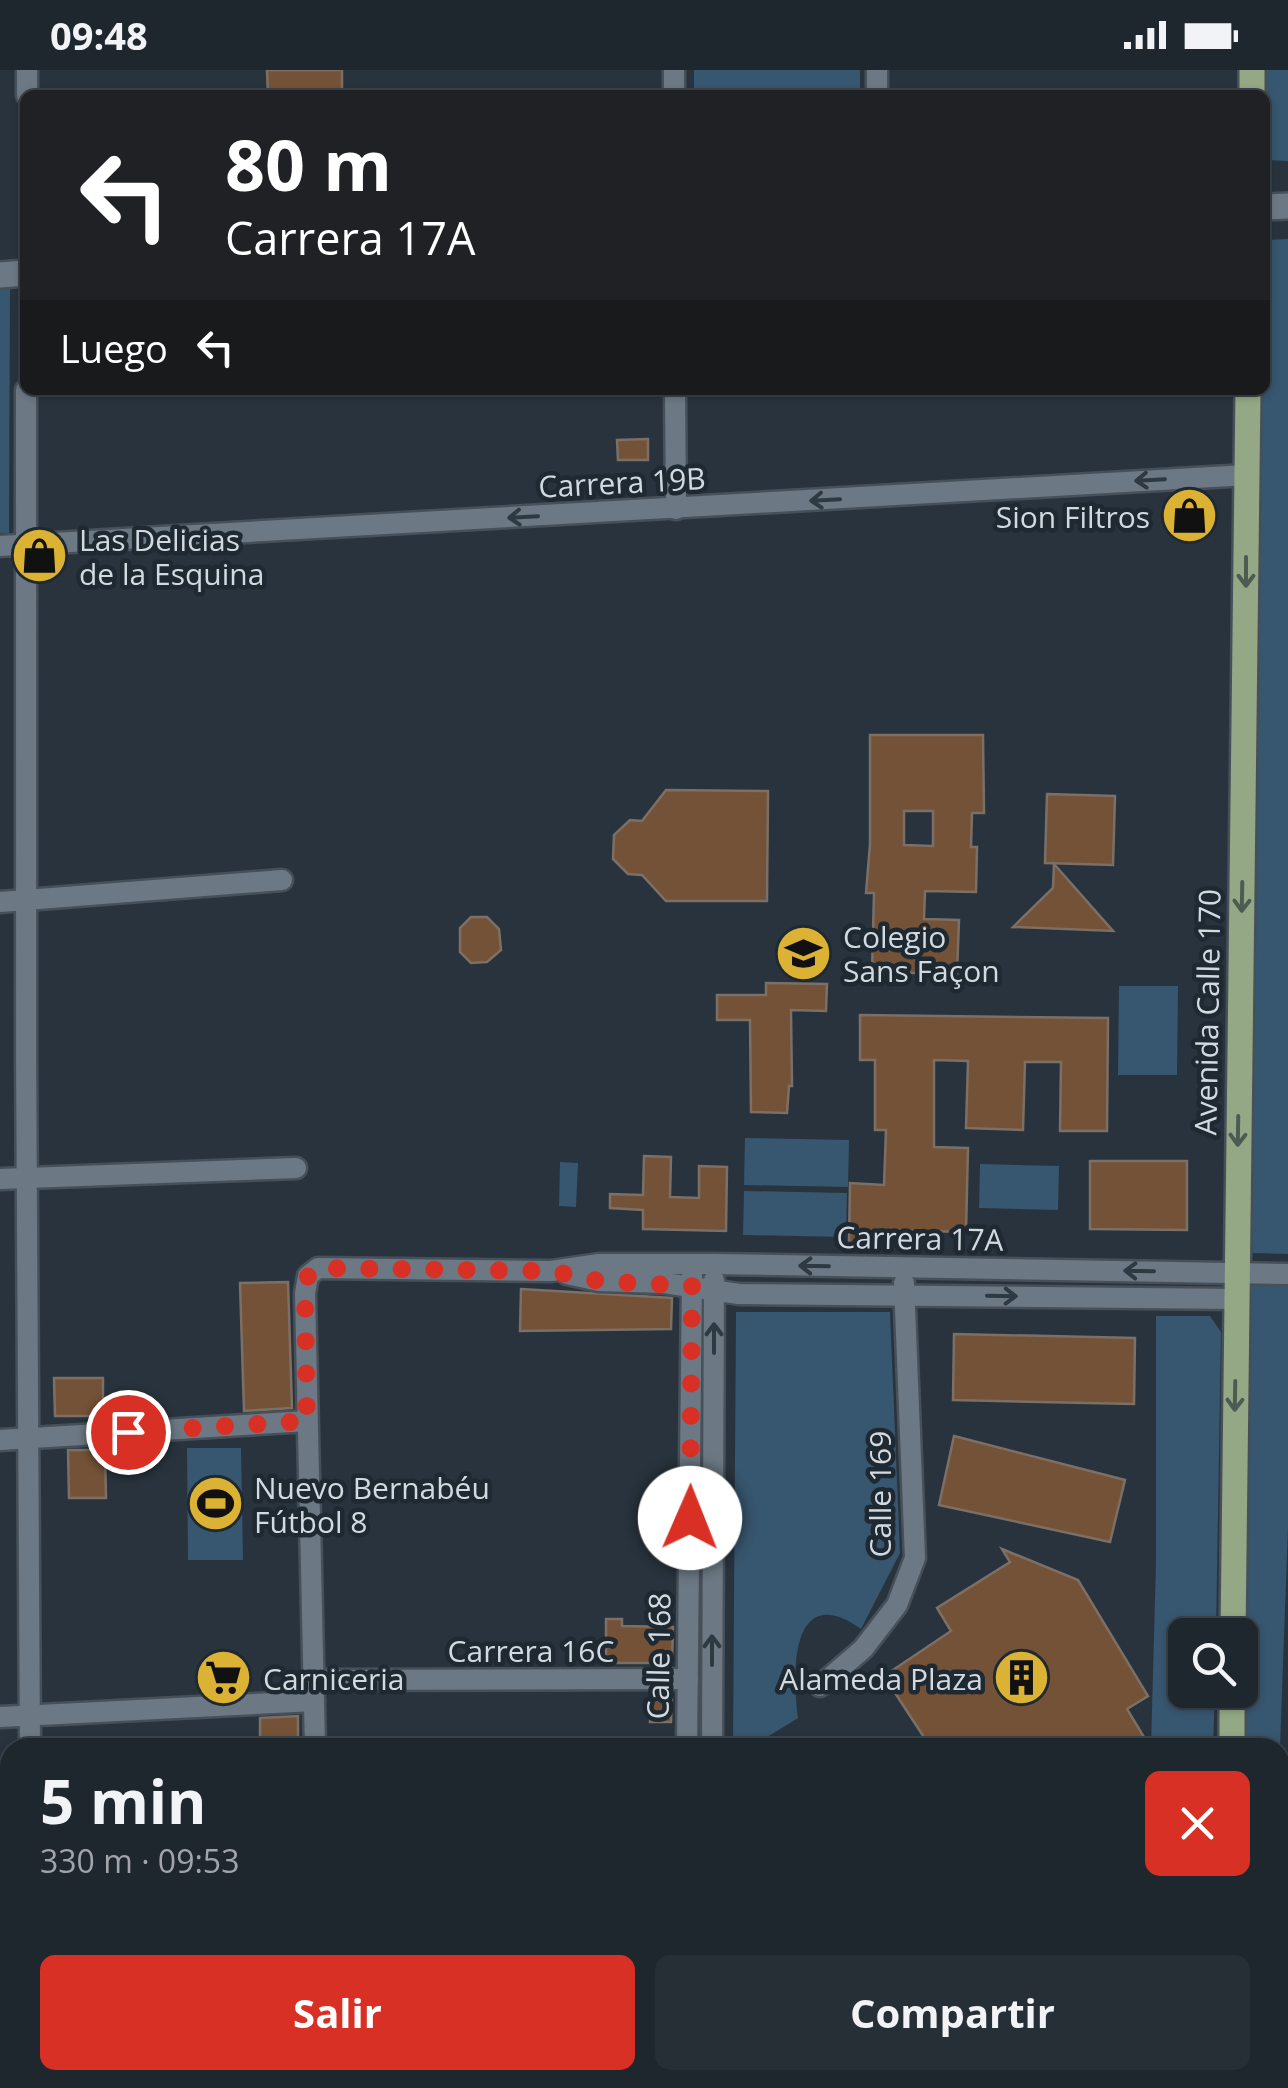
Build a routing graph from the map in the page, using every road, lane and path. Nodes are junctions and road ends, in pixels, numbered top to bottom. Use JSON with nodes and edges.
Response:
{"nodes":[{"id":1,"x":26,"y":395,"type":"edge"},
{"id":2,"x":675,"y":395,"type":"edge"},
{"id":3,"x":1248,"y":395,"type":"edge"},
{"id":4,"x":1247,"y":475,"type":"junction"},
{"id":5,"x":676,"y":508,"type":"junction"},
{"id":6,"x":25,"y":544,"type":"junction"},
{"id":7,"x":0,"y":546,"type":"edge"},
{"id":8,"x":282,"y":880,"type":"dead end"},
{"id":9,"x":28,"y":901,"type":"junction"},
{"id":10,"x":0,"y":902,"type":"edge"},
{"id":11,"x":296,"y":1168,"type":"dead end"},
{"id":12,"x":25,"y":1178,"type":"junction"},
{"id":13,"x":0,"y":1179,"type":"edge"},
{"id":14,"x":704,"y":1264,"type":"junction"},
{"id":15,"x":904,"y":1268,"type":"junction"},
{"id":16,"x":551,"y":1271,"type":"junction"},
{"id":17,"x":1288,"y":1274,"type":"edge"},
{"id":18,"x":692,"y":1286,"type":"junction"},
{"id":19,"x":1236,"y":1286,"type":"junction"},
{"id":20,"x":714,"y":1290,"type":"junction"},
{"id":21,"x":904,"y":1295,"type":"junction"},
{"id":22,"x":307,"y":1421,"type":"junction"},
{"id":23,"x":28,"y":1438,"type":"junction"},
{"id":24,"x":0,"y":1440,"type":"edge"},
{"id":25,"x":1233,"y":1618,"type":"edge"},
{"id":26,"x":688,"y":1680,"type":"junction"},
{"id":27,"x":820,"y":1686,"type":"dead end"},
{"id":28,"x":314,"y":1690,"type":"junction"},
{"id":29,"x":1232,"y":1708,"type":"edge"},
{"id":30,"x":30,"y":1715,"type":"junction"},
{"id":31,"x":0,"y":1717,"type":"edge"},
{"id":32,"x":30,"y":1738,"type":"edge"},
{"id":33,"x":314,"y":1738,"type":"edge"},
{"id":34,"x":687,"y":1738,"type":"edge"},
{"id":35,"x":712,"y":1738,"type":"edge"},
{"id":36,"x":1232,"y":1738,"type":"edge"}],
"edges":[{"from":1,"to":6,"type":"street"},
{"from":2,"to":5,"type":"street"},
{"from":3,"to":4,"type":"main road","name":"Avenida Calle 170"},
{"from":4,"to":5,"type":"street","name":"Carrera 19B","one_way":true},
{"from":4,"to":19,"type":"main road","name":"Avenida Calle 170","one_way":true},
{"from":5,"to":6,"type":"street","name":"Carrera 19B","one_way":true},
{"from":6,"to":7,"type":"street","name":"Carrera 19B"},
{"from":6,"to":9,"type":"street"},
{"from":8,"to":9,"type":"street"},
{"from":9,"to":10,"type":"street"},
{"from":9,"to":12,"type":"street"},
{"from":11,"to":12,"type":"street"},
{"from":12,"to":13,"type":"street"},
{"from":12,"to":23,"type":"street"},
{"from":15,"to":14,"type":"street","name":"Carrera 17A","one_way":true},
{"from":14,"to":16,"type":"street","name":"Carrera 17A"},
{"from":14,"to":18,"type":"street","name":"Calle 168"},
{"from":14,"to":20,"type":"street","name":"Calle 168"},
{"from":19,"to":15,"type":"street","name":"Carrera 17A","one_way":true},
{"from":15,"to":21,"type":"street","name":"Calle 169"},
{"from":16,"to":18,"type":"street","name":"Carrera 17A"},
{"from":16,"to":22,"type":"street","name":"Carrera 17A"},
{"from":17,"to":19,"type":"street","name":"Carrera 17A"},
{"from":18,"to":20,"type":"street","name":"Carrera 17A"},
{"from":18,"to":26,"type":"street","name":"Calle 168"},
{"from":21,"to":19,"type":"street","name":"Carrera 17A","one_way":true},
{"from":19,"to":25,"type":"main road","name":"Avenida Calle 170","one_way":true},
{"from":20,"to":21,"type":"street","name":"Carrera 17A"},
{"from":35,"to":20,"type":"street","name":"Calle 168","one_way":true},
{"from":21,"to":27,"type":"street","name":"Calle 169"},
{"from":22,"to":23,"type":"street"},
{"from":22,"to":28,"type":"street"},
{"from":23,"to":24,"type":"street"},
{"from":23,"to":30,"type":"street"},
{"from":26,"to":28,"type":"street","name":"Carrera 16C"},
{"from":26,"to":34,"type":"street","name":"Calle 168"},
{"from":28,"to":30,"type":"street","name":"Carrera 16C"},
{"from":28,"to":33,"type":"street"},
{"from":29,"to":36,"type":"main road"},
{"from":30,"to":31,"type":"street","name":"Carrera 16C"},
{"from":30,"to":32,"type":"street"}]}
